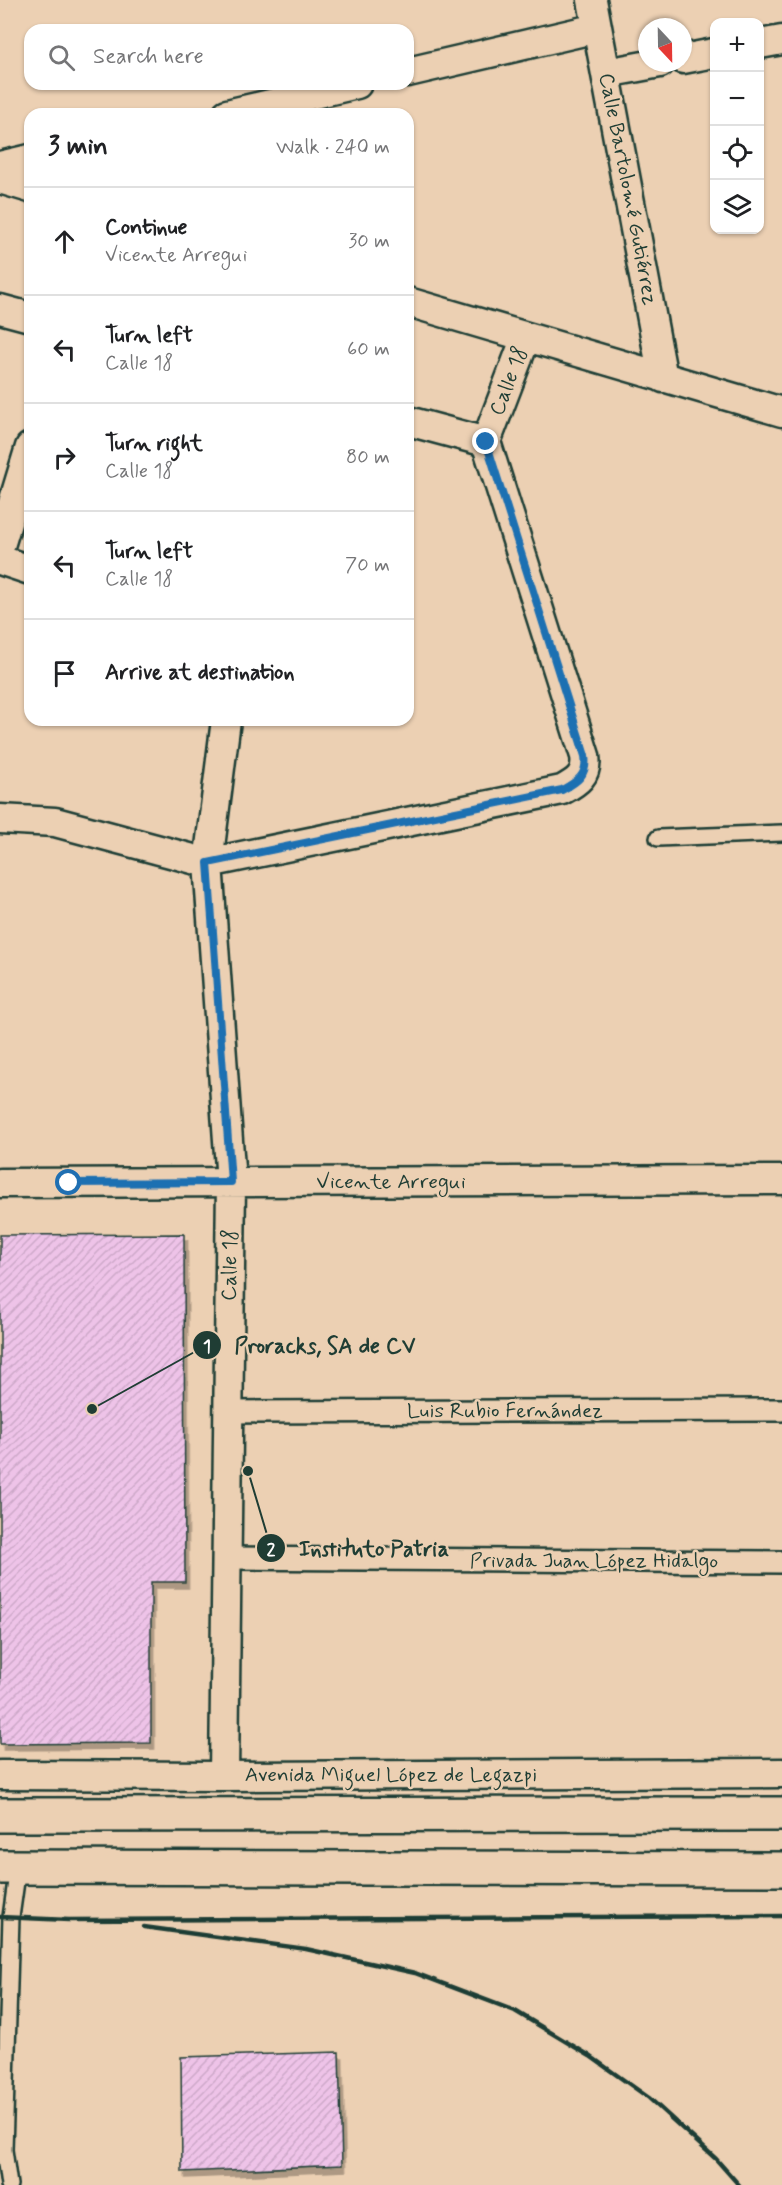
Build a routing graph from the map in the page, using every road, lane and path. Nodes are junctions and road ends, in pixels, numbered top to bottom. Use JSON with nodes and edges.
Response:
{"nodes":[{"id":1,"x":592,"y":0,"type":"edge"},
{"id":2,"x":597,"y":28,"type":"junction"},
{"id":3,"x":782,"y":40,"type":"edge"},
{"id":4,"x":764,"y":43,"type":"edge"},
{"id":5,"x":710,"y":54,"type":"edge"},
{"id":6,"x":692,"y":57,"type":"edge"},
{"id":7,"x":638,"y":67,"type":"edge"},
{"id":8,"x":414,"y":71,"type":"edge"},
{"id":9,"x":606,"y":73,"type":"junction"},
{"id":10,"x":331,"y":90,"type":"edge"},
{"id":11,"x":253,"y":108,"type":"edge"},
{"id":12,"x":24,"y":160,"type":"edge"},
{"id":13,"x":0,"y":166,"type":"edge"},
{"id":14,"x":0,"y":179,"type":"edge"},
{"id":15,"x":24,"y":186,"type":"edge"},
{"id":16,"x":414,"y":304,"type":"edge"},
{"id":17,"x":0,"y":309,"type":"edge"},
{"id":18,"x":24,"y":315,"type":"edge"},
{"id":19,"x":526,"y":338,"type":"junction"},
{"id":20,"x":663,"y":378,"type":"junction"},
{"id":21,"x":782,"y":412,"type":"edge"},
{"id":22,"x":414,"y":422,"type":"edge"},
{"id":23,"x":486,"y":442,"type":"junction"},
{"id":24,"x":24,"y":467,"type":"edge"},
{"id":25,"x":0,"y":546,"type":"edge"},
{"id":26,"x":0,"y":560,"type":"edge"},
{"id":27,"x":24,"y":568,"type":"edge"},
{"id":28,"x":225,"y":726,"type":"edge"},
{"id":29,"x":0,"y":819,"type":"edge"},
{"id":30,"x":782,"y":833,"type":"edge"},
{"id":31,"x":658,"y":838,"type":"dead end"},
{"id":32,"x":208,"y":863,"type":"junction"},
{"id":33,"x":782,"y":1180,"type":"edge"},
{"id":34,"x":231,"y":1182,"type":"junction"},
{"id":35,"x":0,"y":1183,"type":"edge"},
{"id":36,"x":782,"y":1410,"type":"edge"},
{"id":37,"x":228,"y":1412,"type":"junction"},
{"id":38,"x":227,"y":1558,"type":"junction"},
{"id":39,"x":782,"y":1562,"type":"edge"},
{"id":40,"x":782,"y":1773,"type":"edge"},
{"id":41,"x":0,"y":1775,"type":"edge"},
{"id":42,"x":224,"y":1776,"type":"junction"},
{"id":43,"x":782,"y":1814,"type":"edge"},
{"id":44,"x":0,"y":1815,"type":"edge"},
{"id":45,"x":9,"y":1867,"type":"edge"},
{"id":46,"x":782,"y":1869,"type":"edge"},
{"id":47,"x":9,"y":2185,"type":"edge"}],
"edges":[{"from":1,"to":2,"type":"street","name":"Calle Bartolomé Gutiérrez"},
{"from":2,"to":8,"type":"street"},
{"from":2,"to":9,"type":"street","name":"Calle Bartolomé Gutiérrez"},
{"from":3,"to":4,"type":"street"},
{"from":5,"to":6,"type":"street"},
{"from":7,"to":9,"type":"street"},
{"from":9,"to":20,"type":"street","name":"Calle Bartolomé Gutiérrez"},
{"from":10,"to":11,"type":"street"},
{"from":12,"to":13,"type":"street"},
{"from":14,"to":15,"type":"street"},
{"from":16,"to":19,"type":"street"},
{"from":17,"to":18,"type":"street"},
{"from":19,"to":20,"type":"street"},
{"from":19,"to":23,"type":"street","name":"Calle 18"},
{"from":20,"to":21,"type":"street"},
{"from":22,"to":23,"type":"street"},
{"from":23,"to":32,"type":"street","name":"Calle 18"},
{"from":24,"to":25,"type":"street"},
{"from":26,"to":27,"type":"street"},
{"from":28,"to":32,"type":"street","name":"Calle 18"},
{"from":29,"to":32,"type":"street","name":"Calle 18"},
{"from":30,"to":31,"type":"lane"},
{"from":32,"to":34,"type":"street","name":"Calle 18"},
{"from":33,"to":34,"type":"street","name":"Vicente Arregui"},
{"from":34,"to":35,"type":"street","name":"Vicente Arregui"},
{"from":34,"to":37,"type":"street","name":"Calle 18"},
{"from":36,"to":37,"type":"street","name":"Luis Rubio Fernández"},
{"from":37,"to":38,"type":"street","name":"Calle 18"},
{"from":38,"to":39,"type":"street","name":"Privada Juan López Hidalgo"},
{"from":38,"to":42,"type":"street","name":"Calle 18"},
{"from":40,"to":42,"type":"street","name":"Avenida Miguel López de Legazpi"},
{"from":41,"to":42,"type":"street","name":"Avenida Miguel López de Legazpi"},
{"from":43,"to":44,"type":"main road","name":"Avenida Miguel López de Legazpi"},
{"from":45,"to":46,"type":"main road"},
{"from":45,"to":47,"type":"lane"}]}
